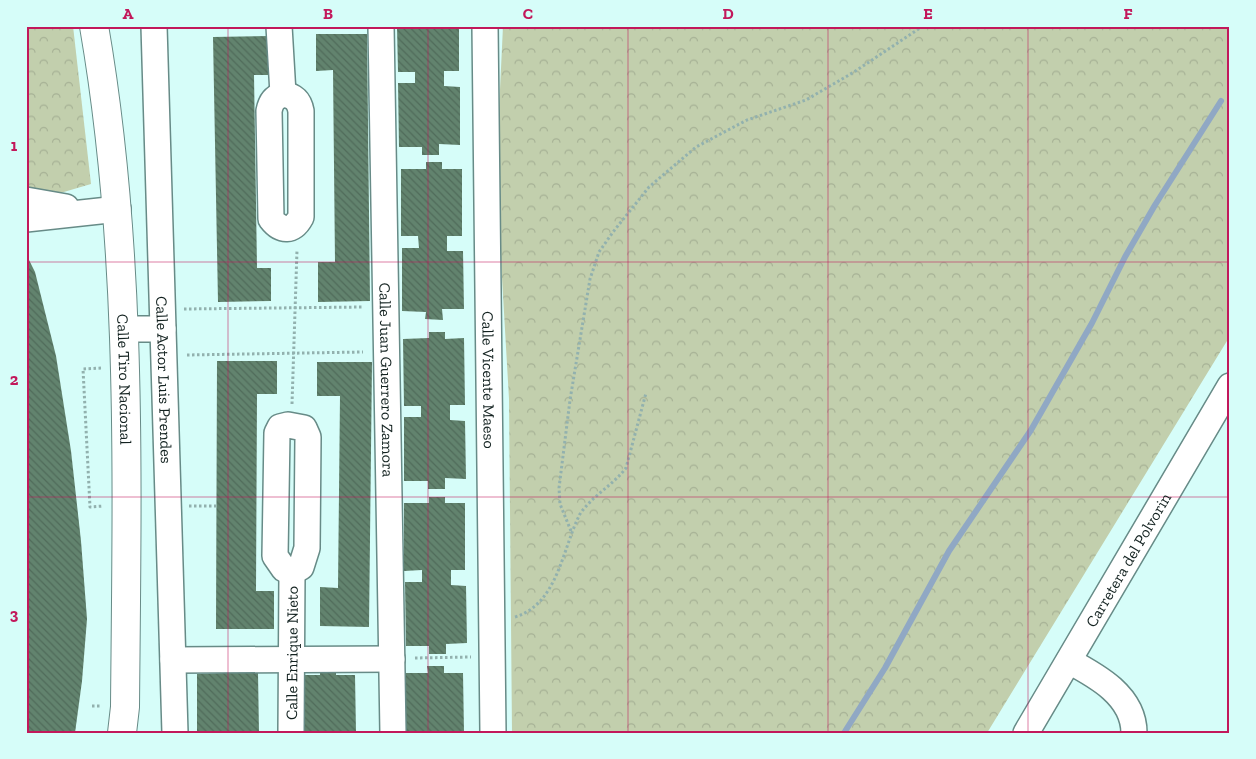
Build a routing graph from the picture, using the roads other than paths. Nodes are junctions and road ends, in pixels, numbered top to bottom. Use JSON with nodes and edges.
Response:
{"nodes":[{"id":1,"x":94,"y":26,"type":"edge"},
{"id":2,"x":154,"y":26,"type":"edge"},
{"id":3,"x":279,"y":26,"type":"edge"},
{"id":4,"x":381,"y":26,"type":"edge"},
{"id":5,"x":485,"y":26,"type":"edge"},
{"id":6,"x":26,"y":200,"type":"edge"},
{"id":7,"x":105,"y":210,"type":"junction"},
{"id":8,"x":26,"y":219,"type":"edge"},
{"id":9,"x":298,"y":224,"type":"road end"},
{"id":10,"x":163,"y":319,"type":"junction"},
{"id":11,"x":125,"y":329,"type":"junction"},
{"id":12,"x":1230,"y":386,"type":"edge"},
{"id":13,"x":292,"y":425,"type":"road end"},
{"id":14,"x":392,"y":659,"type":"junction"},
{"id":15,"x":173,"y":660,"type":"junction"},
{"id":16,"x":291,"y":660,"type":"junction"},
{"id":17,"x":1069,"y":661,"type":"junction"},
{"id":18,"x":122,"y":733,"type":"edge"},
{"id":19,"x":175,"y":733,"type":"edge"},
{"id":20,"x":290,"y":733,"type":"edge"},
{"id":21,"x":393,"y":733,"type":"edge"},
{"id":22,"x":493,"y":733,"type":"edge"},
{"id":23,"x":1026,"y":733,"type":"edge"},
{"id":24,"x":1134,"y":733,"type":"edge"}],
"edges":[{"from":1,"to":7,"type":"main road","name":"Calle Tiro Nacional"},
{"from":2,"to":10,"type":"street","name":"Calle Actor Luis Prendes"},
{"from":3,"to":9,"type":"street"},
{"from":4,"to":14,"type":"street","name":"Calle Juan Guerrero Zamora"},
{"from":5,"to":22,"type":"street","name":"Calle Vicente Maeso"},
{"from":6,"to":7,"type":"street"},
{"from":7,"to":8,"type":"street"},
{"from":7,"to":11,"type":"main road","name":"Calle Tiro Nacional"},
{"from":10,"to":11,"type":"street"},
{"from":10,"to":15,"type":"street","name":"Calle Actor Luis Prendes"},
{"from":11,"to":18,"type":"main road","name":"Calle Tiro Nacional"},
{"from":12,"to":17,"type":"street","name":"Carretera del Polvorin"},
{"from":13,"to":16,"type":"street","name":"Calle Enrique Nieto"},
{"from":14,"to":16,"type":"street"},
{"from":14,"to":21,"type":"street","name":"Calle Juan Guerrero Zamora"},
{"from":15,"to":16,"type":"street"},
{"from":15,"to":19,"type":"street","name":"Calle Actor Luis Prendes"},
{"from":16,"to":20,"type":"street","name":"Calle Enrique Nieto"},
{"from":17,"to":23,"type":"street","name":"Carretera del Polvorin"},
{"from":17,"to":24,"type":"street"}]}
